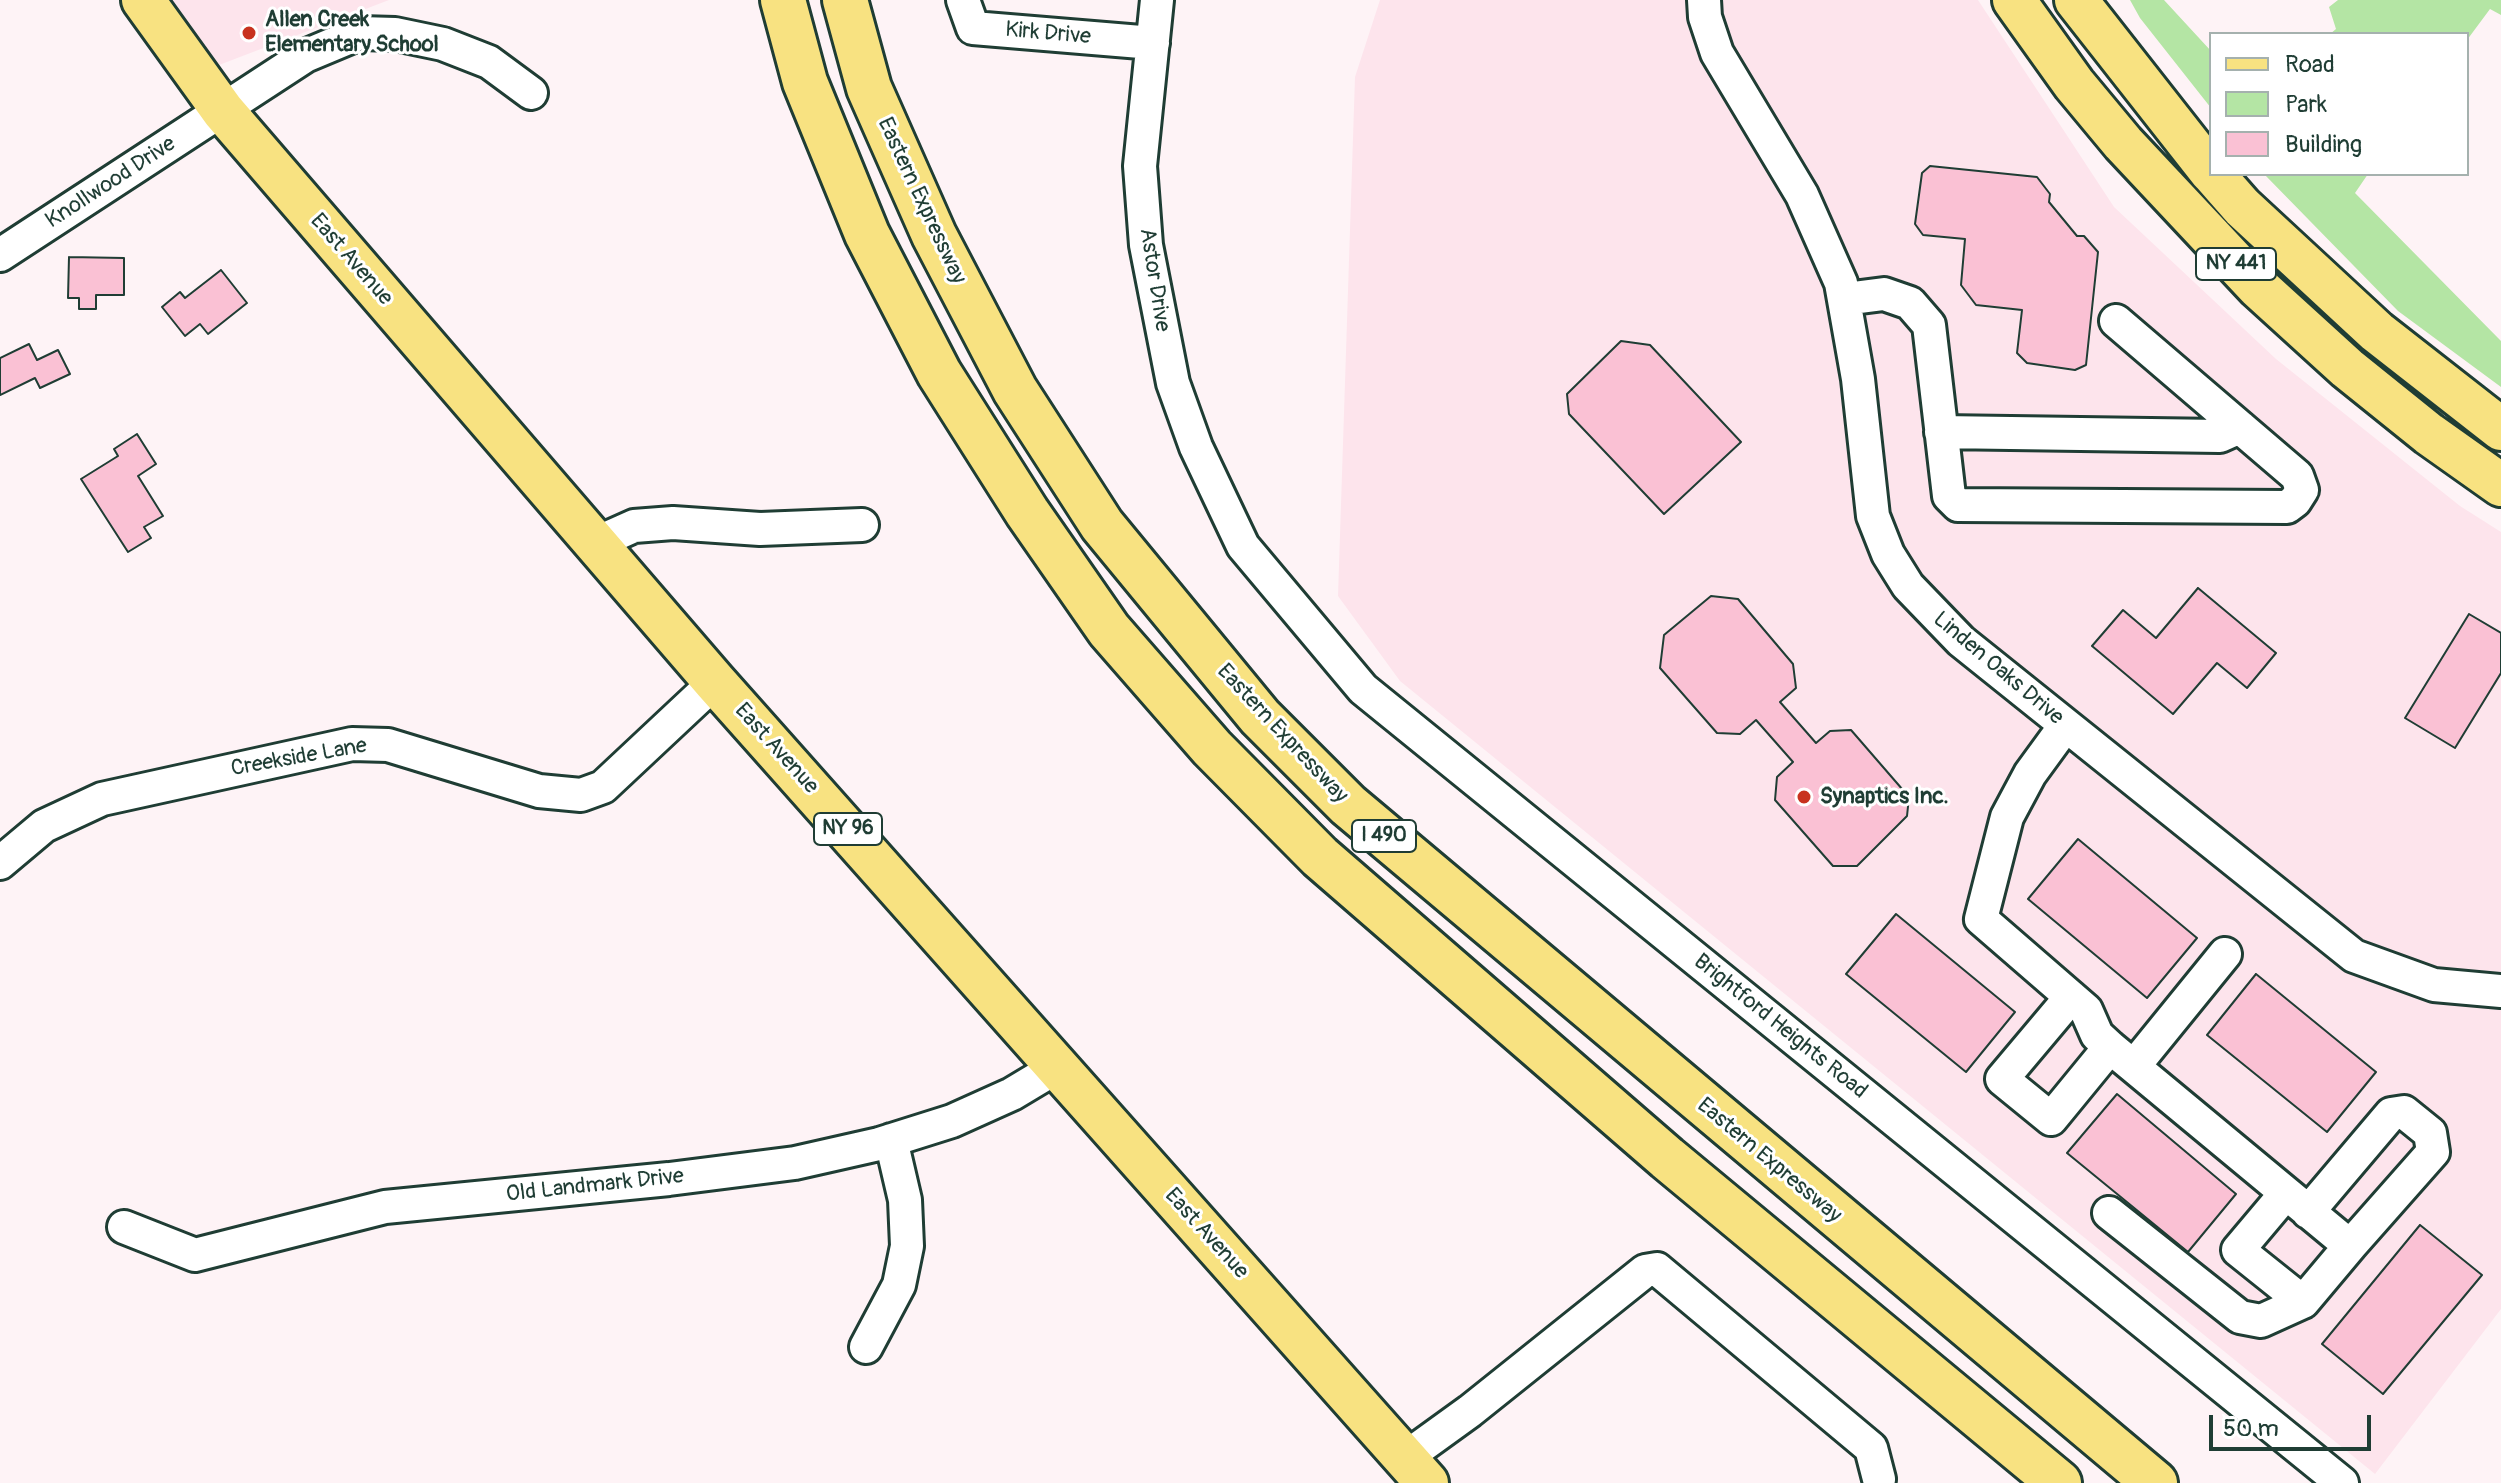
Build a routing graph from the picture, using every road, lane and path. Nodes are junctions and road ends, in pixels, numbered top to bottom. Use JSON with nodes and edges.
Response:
{"nodes":[{"id":1,"x":143,"y":0,"type":"edge"},
{"id":2,"x":783,"y":0,"type":"edge"},
{"id":3,"x":845,"y":0,"type":"edge"},
{"id":4,"x":963,"y":0,"type":"edge"},
{"id":5,"x":1157,"y":0,"type":"edge"},
{"id":6,"x":1704,"y":0,"type":"edge"},
{"id":7,"x":2014,"y":0,"type":"edge"},
{"id":8,"x":2076,"y":0,"type":"edge"},
{"id":9,"x":1153,"y":43,"type":"junction"},
{"id":10,"x":531,"y":93,"type":"dead end"},
{"id":11,"x":223,"y":111,"type":"junction"},
{"id":12,"x":2209,"y":169,"type":"edge"},
{"id":13,"x":2215,"y":176,"type":"edge"},
{"id":14,"x":0,"y":255,"type":"edge"},
{"id":15,"x":1845,"y":299,"type":"junction"},
{"id":16,"x":2116,"y":321,"type":"dead end"},
{"id":17,"x":2240,"y":427,"type":"junction"},
{"id":18,"x":2501,"y":429,"type":"edge"},
{"id":19,"x":1941,"y":432,"type":"junction"},
{"id":20,"x":2501,"y":485,"type":"edge"},
{"id":21,"x":862,"y":525,"type":"dead end"},
{"id":22,"x":596,"y":543,"type":"junction"},
{"id":23,"x":1243,"y":546,"type":"joint"},
{"id":24,"x":715,"y":682,"type":"junction"},
{"id":25,"x":2065,"y":726,"type":"junction"},
{"id":26,"x":0,"y":863,"type":"edge"},
{"id":27,"x":2225,"y":954,"type":"dead end"},
{"id":28,"x":2501,"y":991,"type":"edge"},
{"id":29,"x":2071,"y":997,"type":"junction"},
{"id":30,"x":2122,"y":1056,"type":"junction"},
{"id":31,"x":1057,"y":1067,"type":"junction"},
{"id":32,"x":891,"y":1140,"type":"junction"},
{"id":33,"x":2297,"y":1202,"type":"junction"},
{"id":34,"x":2109,"y":1213,"type":"dead end"},
{"id":35,"x":124,"y":1227,"type":"dead end"},
{"id":36,"x":2350,"y":1246,"type":"junction"},
{"id":37,"x":2303,"y":1302,"type":"junction"},
{"id":38,"x":866,"y":1347,"type":"dead end"},
{"id":39,"x":1411,"y":1474,"type":"edge"},
{"id":40,"x":1881,"y":1482,"type":"edge"},
{"id":41,"x":2059,"y":1483,"type":"edge"},
{"id":42,"x":2155,"y":1483,"type":"edge"},
{"id":43,"x":2342,"y":1483,"type":"edge"}],
"edges":[{"from":1,"to":11,"type":"main road","name":"East Avenue","number":"NY 96"},
{"from":2,"to":41,"type":"highway","number":"I 490"},
{"from":3,"to":42,"type":"highway","name":"Eastern Expressway","number":"I 490"},
{"from":4,"to":9,"type":"street","name":"Kirk Drive"},
{"from":5,"to":9,"type":"street","name":"Astor Drive"},
{"from":6,"to":15,"type":"street","name":"Linden Oaks Drive"},
{"from":7,"to":20,"type":"main road","number":"NY 441"},
{"from":8,"to":12,"type":"main road","number":"NY 441"},
{"from":9,"to":23,"type":"street","name":"Astor Drive"},
{"from":10,"to":11,"type":"street","name":"Knollwood Drive"},
{"from":11,"to":14,"type":"street","name":"Knollwood Drive"},
{"from":11,"to":22,"type":"main road","name":"East Avenue","number":"NY 96"},
{"from":13,"to":18,"type":"main road","number":"NY 441"},
{"from":15,"to":19,"type":"street"},
{"from":15,"to":25,"type":"street","name":"Linden Oaks Drive"},
{"from":16,"to":17,"type":"street"},
{"from":17,"to":19,"type":"street"},
{"from":17,"to":19,"type":"street"},
{"from":21,"to":22,"type":"street"},
{"from":22,"to":24,"type":"main road","name":"East Avenue","number":"NY 96"},
{"from":23,"to":43,"type":"street","name":"Brightford Heights Road"},
{"from":24,"to":26,"type":"street","name":"Creekside Lane"},
{"from":24,"to":31,"type":"main road","name":"East Avenue","number":"NY 96"},
{"from":25,"to":28,"type":"street","name":"Linden Oaks Drive"},
{"from":25,"to":29,"type":"street"},
{"from":27,"to":30,"type":"street"},
{"from":29,"to":30,"type":"street"},
{"from":29,"to":30,"type":"street"},
{"from":30,"to":33,"type":"street"},
{"from":31,"to":32,"type":"street","name":"Old Landmark Drive"},
{"from":31,"to":39,"type":"main road","name":"East Avenue","number":"NY 96"},
{"from":32,"to":35,"type":"street","name":"Old Landmark Drive"},
{"from":32,"to":38,"type":"street"},
{"from":33,"to":36,"type":"street"},
{"from":33,"to":36,"type":"street"},
{"from":33,"to":37,"type":"street"},
{"from":34,"to":37,"type":"street"},
{"from":36,"to":37,"type":"street"},
{"from":39,"to":40,"type":"street"}]}
